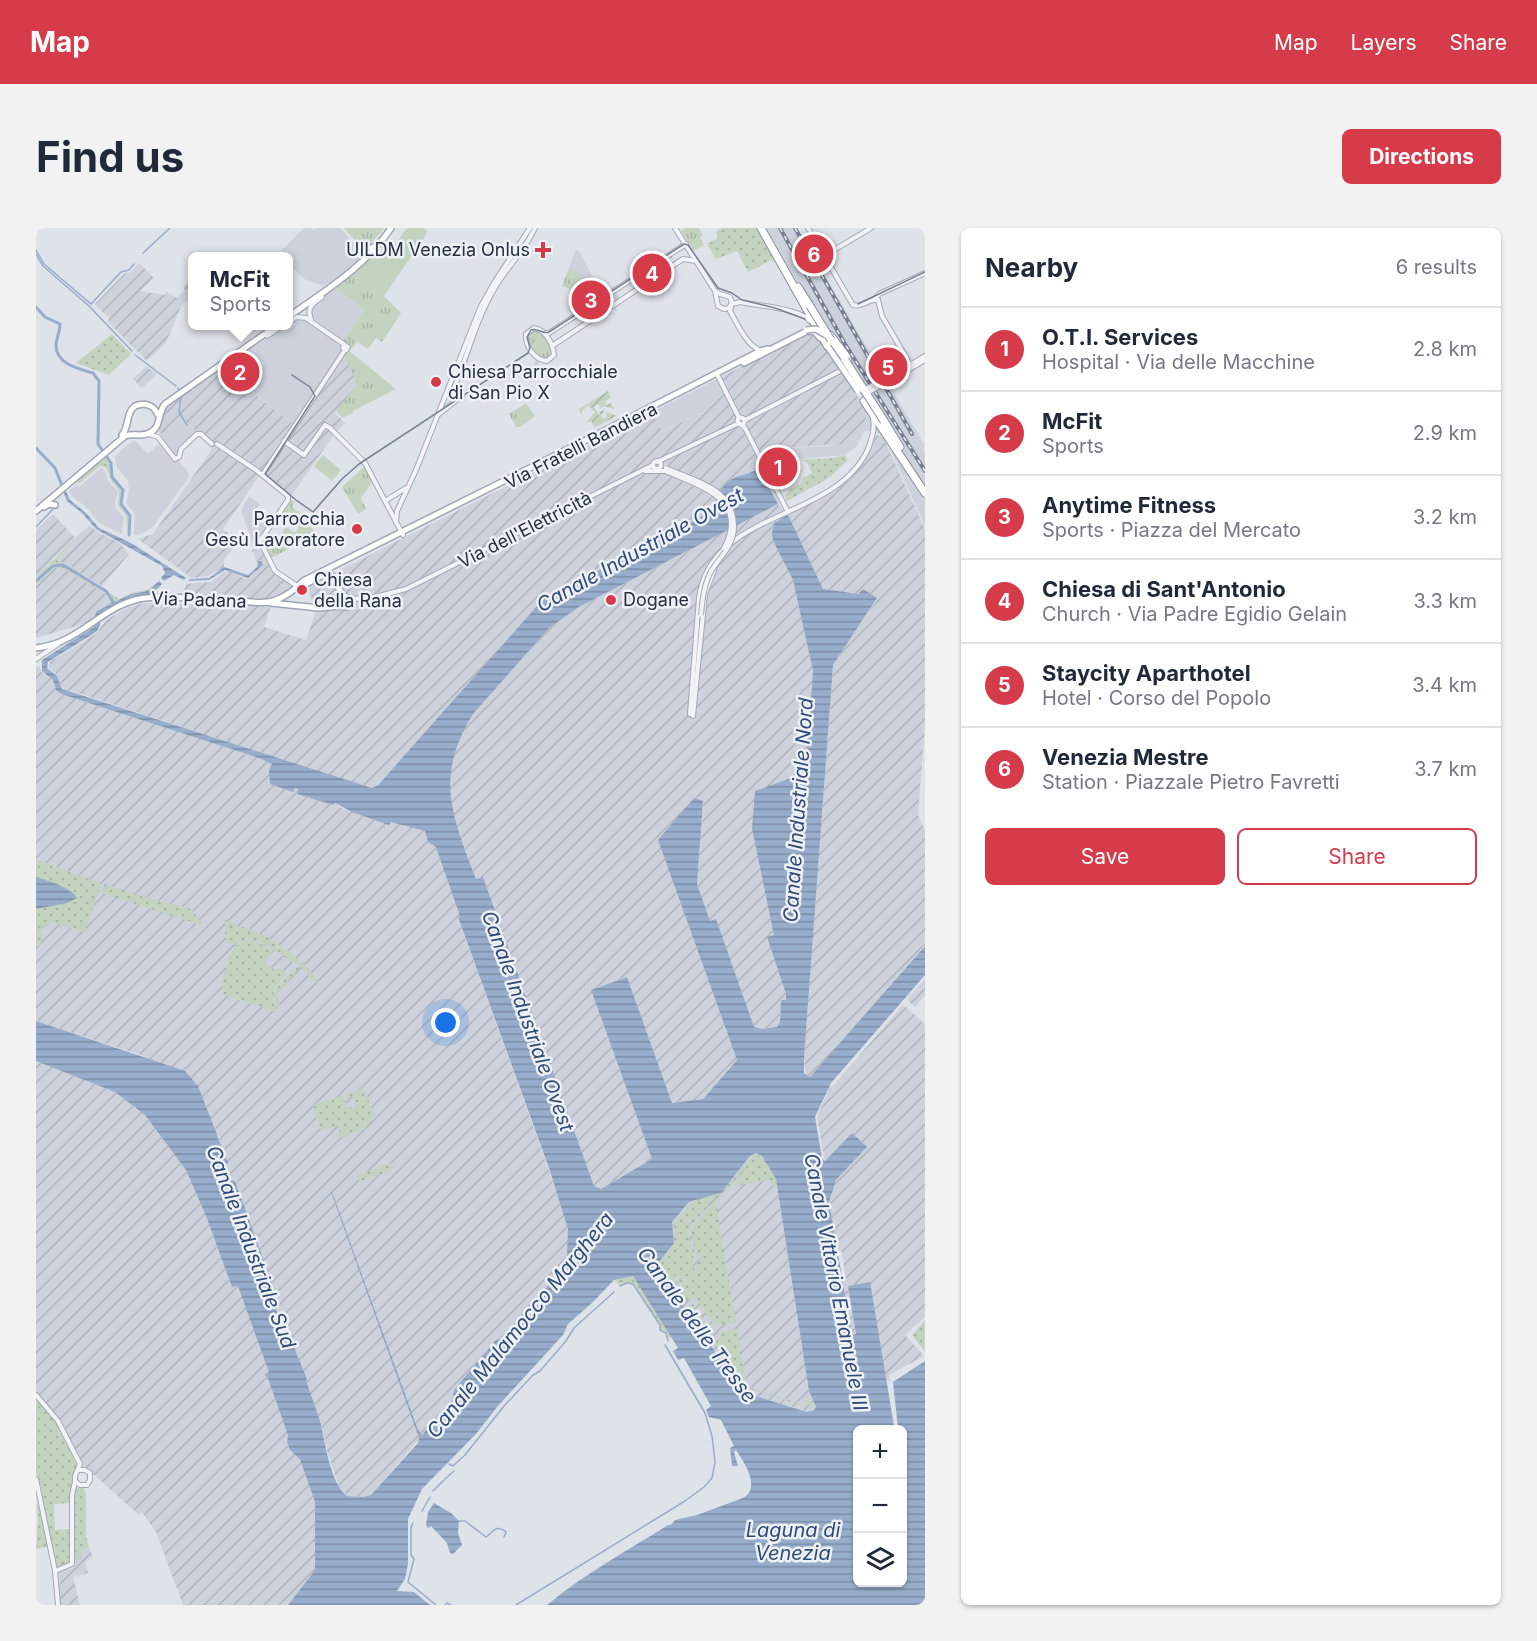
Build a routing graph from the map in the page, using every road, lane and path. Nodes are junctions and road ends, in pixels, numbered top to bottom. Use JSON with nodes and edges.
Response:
{"nodes":[{"id":1,"x":389,"y":228,"type":"edge"},
{"id":2,"x":533,"y":228,"type":"edge"},
{"id":3,"x":675,"y":228,"type":"edge"},
{"id":4,"x":762,"y":228,"type":"edge"},
{"id":5,"x":871,"y":228,"type":"edge"},
{"id":6,"x":809,"y":230,"type":"edge"},
{"id":7,"x":377,"y":244,"type":"junction"},
{"id":8,"x":686,"y":244,"type":"junction"},
{"id":9,"x":363,"y":252,"type":"dead end"},
{"id":10,"x":691,"y":254,"type":"junction"},
{"id":11,"x":824,"y":256,"type":"junction"},
{"id":12,"x":685,"y":258,"type":"junction"},
{"id":13,"x":780,"y":258,"type":"junction"},
{"id":14,"x":696,"y":261,"type":"junction"},
{"id":15,"x":925,"y":273,"type":"edge"},
{"id":16,"x":336,"y":274,"type":"dead end"},
{"id":17,"x":330,"y":286,"type":"junction"},
{"id":18,"x":718,"y":294,"type":"junction"},
{"id":19,"x":322,"y":297,"type":"joint"},
{"id":20,"x":488,"y":297,"type":"junction"},
{"id":21,"x":876,"y":301,"type":"junction"},
{"id":22,"x":731,"y":305,"type":"junction"},
{"id":23,"x":293,"y":314,"type":"edge"},
{"id":24,"x":293,"y":317,"type":"edge"},
{"id":25,"x":268,"y":330,"type":"edge"},
{"id":26,"x":269,"y":330,"type":"edge"},
{"id":27,"x":276,"y":330,"type":"edge"},
{"id":28,"x":325,"y":331,"type":"junction"},
{"id":29,"x":544,"y":333,"type":"junction"},
{"id":30,"x":267,"y":336,"type":"joint"},
{"id":31,"x":829,"y":338,"type":"junction"},
{"id":32,"x":249,"y":345,"type":"junction"},
{"id":33,"x":552,"y":346,"type":"junction"},
{"id":34,"x":832,"y":347,"type":"junction"},
{"id":35,"x":768,"y":349,"type":"junction"},
{"id":36,"x":760,"y":351,"type":"junction"},
{"id":37,"x":907,"y":358,"type":"junction"},
{"id":38,"x":925,"y":358,"type":"edge"},
{"id":39,"x":745,"y":359,"type":"junction"},
{"id":40,"x":917,"y":361,"type":"junction"},
{"id":41,"x":846,"y":362,"type":"junction"},
{"id":42,"x":909,"y":366,"type":"junction"},
{"id":43,"x":903,"y":371,"type":"junction"},
{"id":44,"x":717,"y":375,"type":"junction"},
{"id":45,"x":869,"y":390,"type":"junction"},
{"id":46,"x":861,"y":396,"type":"junction"},
{"id":47,"x":444,"y":400,"type":"junction"},
{"id":48,"x":453,"y":400,"type":"junction"},
{"id":49,"x":150,"y":405,"type":"junction"},
{"id":50,"x":445,"y":408,"type":"junction"},
{"id":51,"x":158,"y":416,"type":"junction"},
{"id":52,"x":437,"y":417,"type":"junction"},
{"id":53,"x":740,"y":421,"type":"junction"},
{"id":54,"x":128,"y":423,"type":"junction"},
{"id":55,"x":157,"y":427,"type":"junction"},
{"id":56,"x":877,"y":427,"type":"junction"},
{"id":57,"x":139,"y":434,"type":"junction"},
{"id":58,"x":148,"y":434,"type":"junction"},
{"id":59,"x":284,"y":441,"type":"junction"},
{"id":60,"x":103,"y":452,"type":"junction"},
{"id":61,"x":173,"y":452,"type":"junction"},
{"id":62,"x":180,"y":453,"type":"junction"},
{"id":63,"x":657,"y":465,"type":"junction"},
{"id":64,"x":909,"y":465,"type":"junction"},
{"id":65,"x":665,"y":470,"type":"junction"},
{"id":66,"x":262,"y":474,"type":"junction"},
{"id":67,"x":631,"y":477,"type":"junction"},
{"id":68,"x":409,"y":486,"type":"junction"},
{"id":69,"x":925,"y":491,"type":"edge"},
{"id":70,"x":386,"y":501,"type":"junction"},
{"id":71,"x":55,"y":505,"type":"dead end"},
{"id":72,"x":36,"y":511,"type":"edge"},
{"id":73,"x":788,"y":512,"type":"junction"},
{"id":74,"x":396,"y":522,"type":"junction"},
{"id":75,"x":402,"y":534,"type":"junction"},
{"id":76,"x":332,"y":572,"type":"junction"},
{"id":77,"x":304,"y":583,"type":"junction"},
{"id":78,"x":296,"y":585,"type":"junction"},
{"id":79,"x":344,"y":600,"type":"junction"},
{"id":80,"x":265,"y":602,"type":"junction"},
{"id":81,"x":698,"y":638,"type":"junction"},
{"id":82,"x":58,"y":644,"type":"junction"},
{"id":83,"x":36,"y":648,"type":"edge"},
{"id":84,"x":36,"y":659,"type":"edge"},
{"id":85,"x":691,"y":715,"type":"dead end"},
{"id":86,"x":36,"y":1394,"type":"edge"},
{"id":87,"x":79,"y":1470,"type":"junction"},
{"id":88,"x":86,"y":1470,"type":"junction"},
{"id":89,"x":36,"y":1479,"type":"edge"},
{"id":90,"x":75,"y":1481,"type":"junction"},
{"id":91,"x":80,"y":1485,"type":"junction"},
{"id":92,"x":75,"y":1488,"type":"junction"},
{"id":93,"x":55,"y":1571,"type":"junction"},
{"id":94,"x":58,"y":1605,"type":"edge"}],
"edges":[{"from":1,"to":7,"type":"main road"},
{"from":1,"to":17,"type":"main road"},
{"from":2,"to":20,"type":"street"},
{"from":3,"to":8,"type":"street"},
{"from":4,"to":13,"type":"highway"},
{"from":4,"to":34,"type":"highway"},
{"from":5,"to":11,"type":"street"},
{"from":6,"to":11,"type":"street"},
{"from":7,"to":9,"type":"main road"},
{"from":7,"to":17,"type":"main road"},
{"from":8,"to":10,"type":"street"},
{"from":8,"to":29,"type":"street"},
{"from":10,"to":12,"type":"street"},
{"from":10,"to":14,"type":"street"},
{"from":11,"to":21,"type":"street"},
{"from":12,"to":14,"type":"street"},
{"from":12,"to":33,"type":"street"},
{"from":13,"to":31,"type":"highway","bridge":true},
{"from":13,"to":41,"type":"highway"},
{"from":14,"to":18,"type":"street"},
{"from":15,"to":21,"type":"street"},
{"from":16,"to":17,"type":"main road"},
{"from":17,"to":19,"type":"main road"},
{"from":17,"to":23,"type":"main road"},
{"from":18,"to":22,"type":"street"},
{"from":18,"to":22,"type":"street"},
{"from":19,"to":28,"type":"street"},
{"from":20,"to":47,"type":"street"},
{"from":20,"to":48,"type":"street"},
{"from":21,"to":37,"type":"street"},
{"from":22,"to":34,"type":"street"},
{"from":22,"to":36,"type":"street"},
{"from":24,"to":28,"type":"street"},
{"from":25,"to":49,"type":"main road"},
{"from":26,"to":32,"type":"main road"},
{"from":27,"to":30,"type":"street"},
{"from":28,"to":59,"type":"street"},
{"from":29,"to":33,"type":"street"},
{"from":29,"to":33,"type":"street"},
{"from":30,"to":32,"type":"main road"},
{"from":31,"to":34,"type":"main road","name":"Via Fratelli Bandiera","bridge":true},
{"from":31,"to":35,"type":"main road","name":"Via Fratelli Bandiera","bridge":true},
{"from":31,"to":41,"type":"highway"},
{"from":32,"to":51,"type":"main road"},
{"from":34,"to":41,"type":"main road","name":"Via Fratelli Bandiera"},
{"from":34,"to":44,"type":"main road","name":"Via Fratelli Bandiera"},
{"from":34,"to":46,"type":"main road","bridge":true},
{"from":35,"to":36,"type":"main road","name":"Via Fratelli Bandiera"},
{"from":35,"to":39,"type":"main road","name":"Via Fratelli Bandiera"},
{"from":36,"to":39,"type":"main road","name":"Via Fratelli Bandiera"},
{"from":37,"to":40,"type":"street"},
{"from":37,"to":42,"type":"street"},
{"from":37,"to":43,"type":"street"},
{"from":38,"to":40,"type":"street"},
{"from":38,"to":43,"type":"street"},
{"from":39,"to":44,"type":"main road","name":"Via Fratelli Bandiera"},
{"from":40,"to":42,"type":"street"},
{"from":41,"to":45,"type":"street","bridge":true},
{"from":41,"to":53,"type":"street","name":"Via dell'Elettricità"},
{"from":41,"to":64,"type":"highway","bridge":true},
{"from":42,"to":43,"type":"street","bridge":true},
{"from":43,"to":45,"type":"street","bridge":true},
{"from":44,"to":53,"type":"street"},
{"from":44,"to":75,"type":"main road","name":"Via Fratelli Bandiera"},
{"from":45,"to":46,"type":"street","bridge":true},
{"from":45,"to":64,"type":"street","bridge":true},
{"from":46,"to":56,"type":"highway"},
{"from":47,"to":48,"type":"street"},
{"from":47,"to":50,"type":"street"},
{"from":47,"to":52,"type":"street"},
{"from":48,"to":50,"type":"street"},
{"from":49,"to":51,"type":"main road"},
{"from":49,"to":54,"type":"main road"},
{"from":50,"to":52,"type":"street"},
{"from":51,"to":55,"type":"main road"},
{"from":52,"to":68,"type":"street"},
{"from":53,"to":63,"type":"street","name":"Via dell'Elettricità"},
{"from":53,"to":73,"type":"street"},
{"from":54,"to":57,"type":"main road"},
{"from":54,"to":60,"type":"main road"},
{"from":55,"to":58,"type":"main road"},
{"from":55,"to":61,"type":"street"},
{"from":56,"to":64,"type":"highway"},
{"from":56,"to":73,"type":"street"},
{"from":57,"to":58,"type":"main road"},
{"from":57,"to":60,"type":"main road"},
{"from":58,"to":61,"type":"street"},
{"from":59,"to":66,"type":"street"},
{"from":59,"to":70,"type":"street"},
{"from":60,"to":72,"type":"main road"},
{"from":61,"to":62,"type":"street"},
{"from":61,"to":62,"type":"street"},
{"from":62,"to":66,"type":"street"},
{"from":63,"to":65,"type":"street"},
{"from":63,"to":67,"type":"street","name":"Via dell'Elettricità"},
{"from":64,"to":69,"type":"highway"},
{"from":65,"to":67,"type":"street"},
{"from":65,"to":81,"type":"street","bridge":true},
{"from":66,"to":78,"type":"street"},
{"from":67,"to":79,"type":"street","name":"Via dell'Elettricità"},
{"from":68,"to":70,"type":"street"},
{"from":68,"to":74,"type":"street"},
{"from":70,"to":74,"type":"street"},
{"from":71,"to":72,"type":"main road"},
{"from":73,"to":81,"type":"street"},
{"from":74,"to":75,"type":"street"},
{"from":75,"to":76,"type":"main road","name":"Via Fratelli Bandiera"},
{"from":75,"to":77,"type":"main road","name":"Via Fratelli Bandiera"},
{"from":76,"to":77,"type":"main road","name":"Via Fratelli Bandiera"},
{"from":76,"to":79,"type":"main road"},
{"from":77,"to":78,"type":"main road","name":"Via Fratelli Bandiera"},
{"from":78,"to":80,"type":"main road","name":"Via Padana"},
{"from":79,"to":80,"type":"main road"},
{"from":80,"to":82,"type":"main road","name":"Via Padana"},
{"from":81,"to":85,"type":"street"},
{"from":82,"to":83,"type":"main road","name":"Via Padana"},
{"from":82,"to":84,"type":"street"},
{"from":86,"to":87,"type":"street"},
{"from":86,"to":88,"type":"street"},
{"from":87,"to":88,"type":"street"},
{"from":87,"to":90,"type":"street"},
{"from":88,"to":91,"type":"street"},
{"from":89,"to":93,"type":"street"},
{"from":90,"to":91,"type":"street"},
{"from":90,"to":92,"type":"street"},
{"from":91,"to":92,"type":"street"},
{"from":92,"to":93,"type":"street"},
{"from":93,"to":94,"type":"street"}]}
